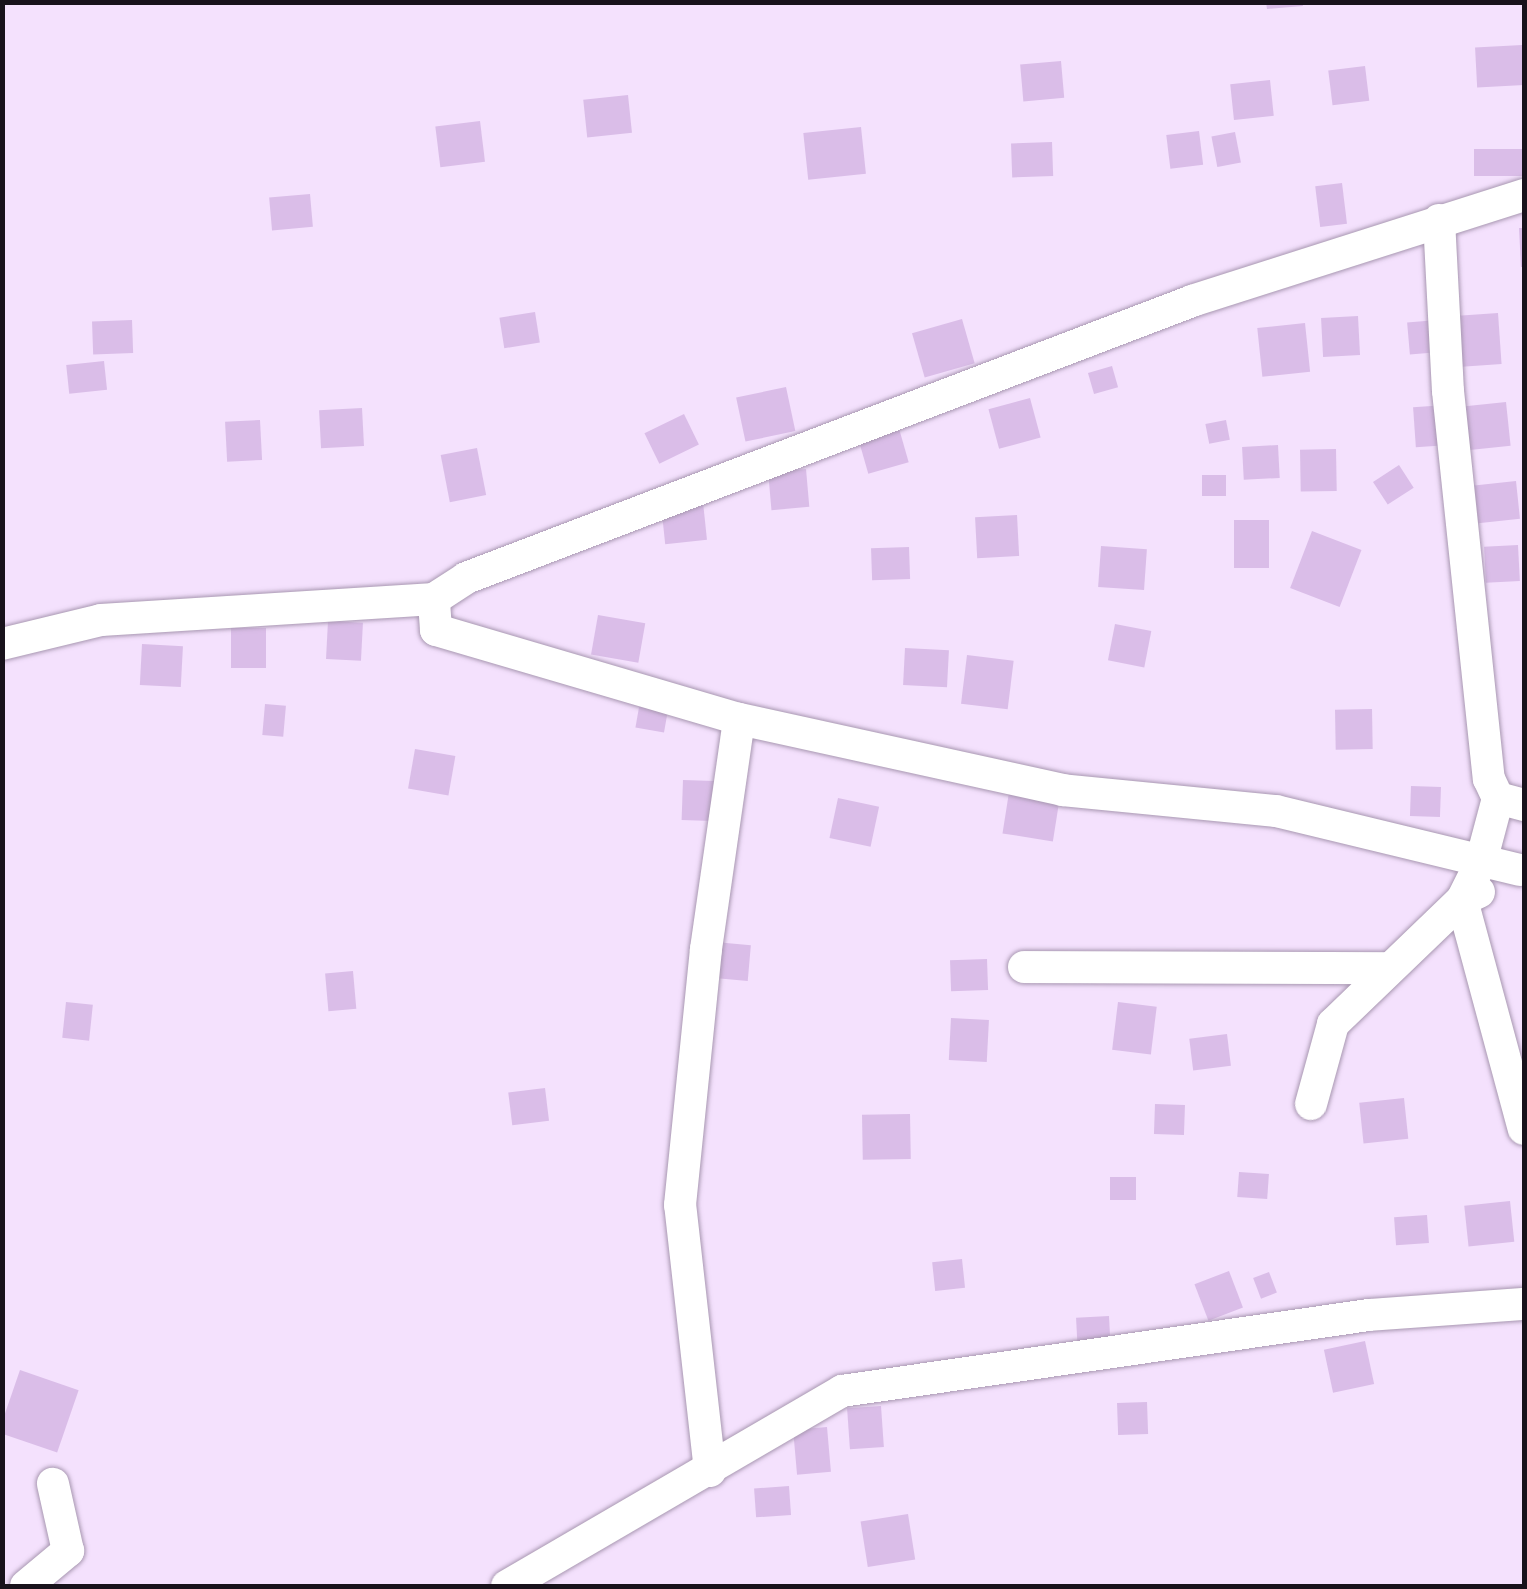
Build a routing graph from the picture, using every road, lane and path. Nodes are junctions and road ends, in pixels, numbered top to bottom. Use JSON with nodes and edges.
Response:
{"nodes":[{"id":1,"x":1524,"y":195,"type":"edge"},
{"id":2,"x":1438,"y":220,"type":"junction"},
{"id":3,"x":434,"y":600,"type":"junction"},
{"id":4,"x":2,"y":644,"type":"edge"},
{"id":5,"x":739,"y":719,"type":"junction"},
{"id":6,"x":1511,"y":802,"type":"edge"},
{"id":7,"x":1481,"y":862,"type":"junction"},
{"id":8,"x":1522,"y":871,"type":"edge"},
{"id":9,"x":1462,"y":900,"type":"junction"},
{"id":10,"x":1024,"y":968,"type":"dead end"},
{"id":11,"x":1389,"y":968,"type":"junction"},
{"id":12,"x":1311,"y":1104,"type":"dead end"},
{"id":13,"x":1524,"y":1128,"type":"edge"},
{"id":14,"x":1524,"y":1304,"type":"edge"},
{"id":15,"x":710,"y":1471,"type":"junction"},
{"id":16,"x":53,"y":1484,"type":"dead end"},
{"id":17,"x":26,"y":1586,"type":"edge"},
{"id":18,"x":507,"y":1586,"type":"edge"}],
"edges":[{"from":1,"to":2,"type":"street"},
{"from":2,"to":3,"type":"street"},
{"from":2,"to":6,"type":"street"},
{"from":3,"to":4,"type":"street"},
{"from":3,"to":5,"type":"street"},
{"from":5,"to":7,"type":"street"},
{"from":5,"to":15,"type":"street"},
{"from":6,"to":7,"type":"street"},
{"from":7,"to":8,"type":"street"},
{"from":7,"to":9,"type":"street"},
{"from":8,"to":9,"type":"street"},
{"from":9,"to":11,"type":"street"},
{"from":9,"to":13,"type":"street"},
{"from":10,"to":11,"type":"street"},
{"from":11,"to":12,"type":"street"},
{"from":14,"to":15,"type":"street"},
{"from":15,"to":18,"type":"street"},
{"from":16,"to":17,"type":"street"}]}
